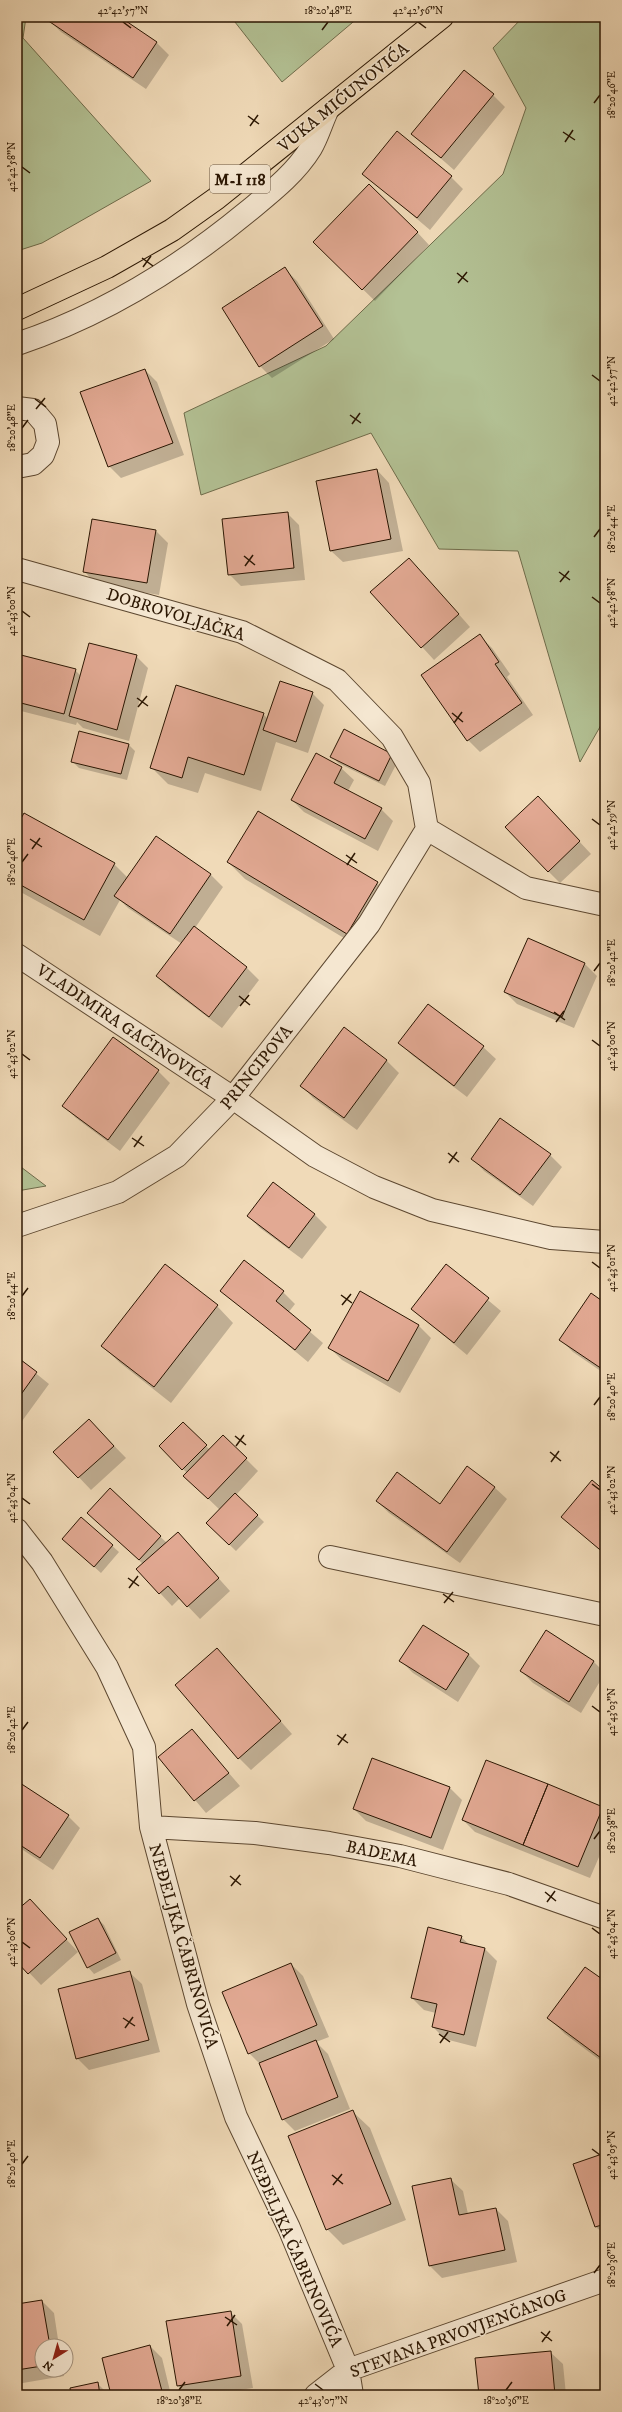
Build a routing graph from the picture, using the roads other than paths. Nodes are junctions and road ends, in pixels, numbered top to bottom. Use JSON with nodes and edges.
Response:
{"nodes":[{"id":1,"x":442,"y":17,"type":"edge"},
{"id":2,"x":328,"y":109,"type":"junction"},
{"id":3,"x":17,"y":309,"type":"edge"},
{"id":4,"x":17,"y":344,"type":"edge"},
{"id":5,"x":17,"y":408,"type":"edge"},
{"id":6,"x":17,"y":467,"type":"edge"},
{"id":7,"x":17,"y":569,"type":"edge"},
{"id":8,"x":427,"y":828,"type":"junction"},
{"id":9,"x":605,"y":905,"type":"edge"},
{"id":10,"x":17,"y":954,"type":"edge"},
{"id":11,"x":233,"y":1098,"type":"junction"},
{"id":12,"x":17,"y":1226,"type":"edge"},
{"id":13,"x":605,"y":1242,"type":"edge"},
{"id":14,"x":17,"y":1530,"type":"edge"},
{"id":15,"x":330,"y":1557,"type":"dead end"},
{"id":16,"x":605,"y":1615,"type":"edge"},
{"id":17,"x":151,"y":1827,"type":"junction"},
{"id":18,"x":605,"y":1918,"type":"edge"},
{"id":19,"x":605,"y":2280,"type":"edge"},
{"id":20,"x":348,"y":2370,"type":"junction"},
{"id":21,"x":316,"y":2395,"type":"edge"},
{"id":22,"x":352,"y":2395,"type":"edge"}],
"edges":[{"from":1,"to":2,"type":"main road","name":"VUKA MIĆUNOVIĆA","number":"M-I 118"},
{"from":2,"to":3,"type":"main road","name":"VUKA MIĆUNOVIĆA","number":"M-I 118"},
{"from":2,"to":4,"type":"street"},
{"from":5,"to":6,"type":"street"},
{"from":7,"to":8,"type":"street","name":"DOBROVOLJAČKA"},
{"from":8,"to":9,"type":"street"},
{"from":8,"to":11,"type":"street","name":"PRINCIPOVA"},
{"from":10,"to":11,"type":"street","name":"VLADIMIRA GAĆINOVIĆA"},
{"from":11,"to":12,"type":"street","name":"PRINCIPOVA"},
{"from":11,"to":13,"type":"street","name":"VLADIMIRA GAĆINOVIĆA"},
{"from":14,"to":17,"type":"street","name":"NEĐELJKA ČABRINOVIĆA"},
{"from":15,"to":16,"type":"street"},
{"from":17,"to":18,"type":"street","name":"BADEMA"},
{"from":17,"to":20,"type":"street","name":"NEĐELJKA ČABRINOVIĆA"},
{"from":19,"to":20,"type":"street","name":"STEVANA PRVOVJENČANOG"},
{"from":20,"to":21,"type":"street","name":"STEVANA PRVOVJENČANOG"},
{"from":20,"to":22,"type":"street","name":"NEĐELJKA ČABRINOVIĆA"}]}
